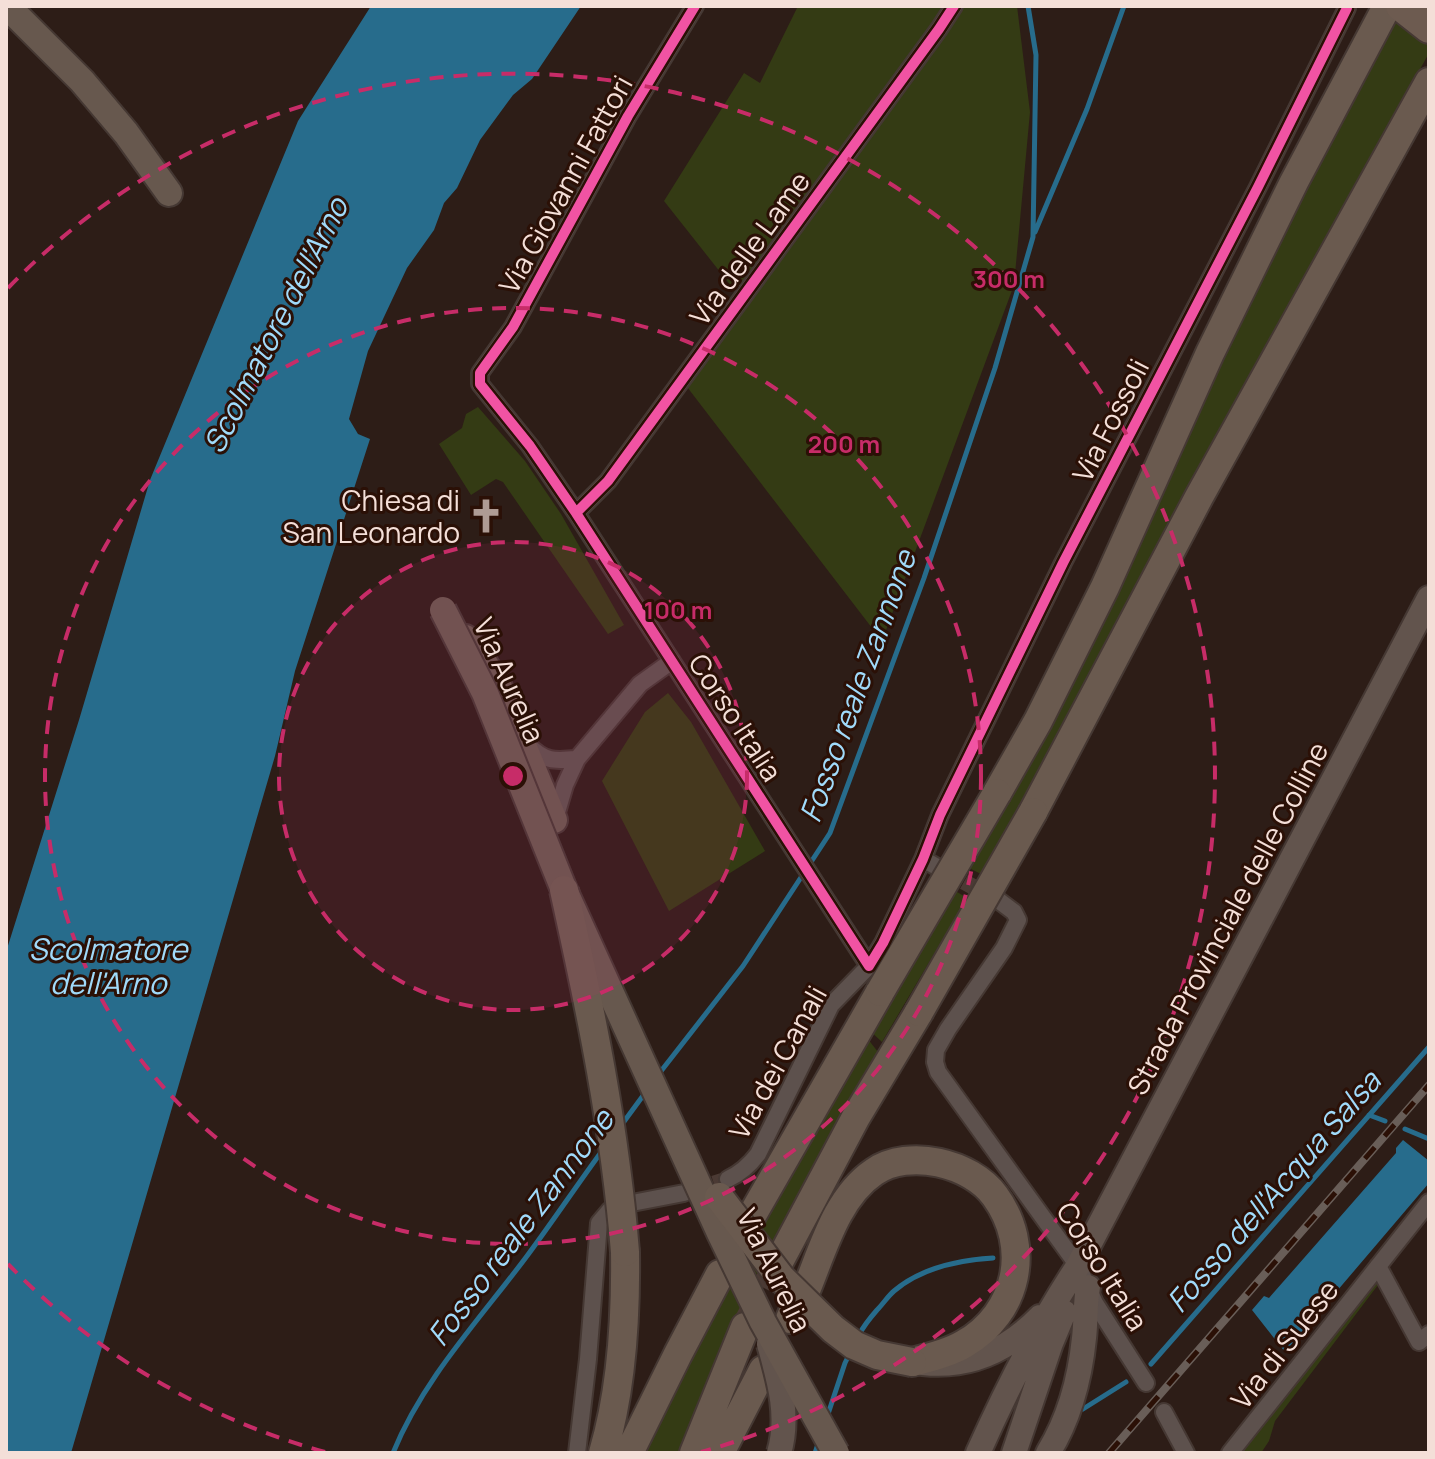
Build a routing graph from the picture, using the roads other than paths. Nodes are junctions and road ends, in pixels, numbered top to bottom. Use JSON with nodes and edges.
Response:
{"nodes":[{"id":1,"x":7,"y":6,"type":"edge"},
{"id":2,"x":695,"y":6,"type":"edge"},
{"id":3,"x":954,"y":6,"type":"edge"},
{"id":4,"x":1347,"y":8,"type":"edge"},
{"id":5,"x":1392,"y":10,"type":"edge"},
{"id":6,"x":1429,"y":28,"type":"edge"},
{"id":7,"x":1429,"y":82,"type":"edge"},
{"id":8,"x":169,"y":193,"type":"dead end"},
{"id":9,"x":480,"y":384,"type":"joint"},
{"id":10,"x":576,"y":513,"type":"junction"},
{"id":11,"x":1429,"y":598,"type":"edge"},
{"id":12,"x":672,"y":661,"type":"junction"},
{"id":13,"x":521,"y":738,"type":"junction"},
{"id":14,"x":577,"y":759,"type":"junction"},
{"id":15,"x":554,"y":820,"type":"junction"},
{"id":16,"x":564,"y":890,"type":"junction"},
{"id":17,"x":998,"y":900,"type":"tunnel mouth"},
{"id":18,"x":869,"y":966,"type":"junction"},
{"id":19,"x":724,"y":1188,"type":"junction"},
{"id":20,"x":684,"y":1193,"type":"tunnel mouth"},
{"id":21,"x":1429,"y":1202,"type":"edge"},
{"id":22,"x":632,"y":1203,"type":"dead end"},
{"id":23,"x":610,"y":1210,"type":"dead end"},
{"id":24,"x":751,"y":1217,"type":"dead end"},
{"id":25,"x":779,"y":1262,"type":"tunnel mouth"},
{"id":26,"x":1378,"y":1266,"type":"junction"},
{"id":27,"x":720,"y":1274,"type":"dead end"},
{"id":28,"x":1083,"y":1277,"type":"junction"},
{"id":29,"x":1053,"y":1304,"type":"junction"},
{"id":30,"x":780,"y":1313,"type":"junction"},
{"id":31,"x":1429,"y":1334,"type":"edge"},
{"id":32,"x":912,"y":1362,"type":"junction"},
{"id":33,"x":763,"y":1370,"type":"dead end"},
{"id":34,"x":1146,"y":1383,"type":"dead end"},
{"id":35,"x":1164,"y":1412,"type":"dead end"},
{"id":36,"x":577,"y":1453,"type":"edge"},
{"id":37,"x":603,"y":1453,"type":"edge"},
{"id":38,"x":629,"y":1453,"type":"edge"},
{"id":39,"x":694,"y":1453,"type":"edge"},
{"id":40,"x":720,"y":1453,"type":"edge"},
{"id":41,"x":779,"y":1453,"type":"edge"},
{"id":42,"x":836,"y":1453,"type":"edge"},
{"id":43,"x":855,"y":1453,"type":"edge"},
{"id":44,"x":978,"y":1453,"type":"edge"},
{"id":45,"x":1014,"y":1453,"type":"edge"},
{"id":46,"x":1048,"y":1453,"type":"edge"},
{"id":47,"x":1186,"y":1453,"type":"edge"},
{"id":48,"x":1230,"y":1453,"type":"edge"}],
"edges":[{"from":1,"to":8,"type":"main road"},
{"from":2,"to":9,"type":"street","name":"Via Giovanni Fattori"},
{"from":3,"to":10,"type":"street","name":"Via delle Lame"},
{"from":4,"to":18,"type":"street","name":"Via Fossoli"},
{"from":5,"to":6,"type":"highway"},
{"from":5,"to":24,"type":"highway","bridge":true},
{"from":7,"to":25,"type":"highway","bridge":true},
{"from":9,"to":10,"type":"street","name":"Corso Italia"},
{"from":10,"to":12,"type":"street","name":"Corso Italia"},
{"from":11,"to":28,"type":"main road","name":"Strada Provinciale delle Colline"},
{"from":12,"to":14,"type":"street"},
{"from":12,"to":18,"type":"street","name":"Corso Italia"},
{"from":13,"to":14,"type":"street"},
{"from":13,"to":15,"type":"main road","name":"Via Aurelia"},
{"from":13,"to":16,"type":"main road","name":"Via Aurelia","bridge":true},
{"from":14,"to":15,"type":"street"},
{"from":15,"to":19,"type":"main road","name":"Via Aurelia"},
{"from":16,"to":30,"type":"main road","name":"Via Aurelia","bridge":true},
{"from":16,"to":37,"type":"highway","bridge":true},
{"from":17,"to":28,"type":"street","name":"Corso Italia"},
{"from":18,"to":19,"type":"street","name":"Via dei Canali"},
{"from":19,"to":32,"type":"highway","bridge":true},
{"from":19,"to":43,"type":"main road","name":"Via Aurelia","bridge":true},
{"from":20,"to":22,"type":"street"},
{"from":21,"to":26,"type":"street","name":"Via di Suese"},
{"from":23,"to":36,"type":"street"},
{"from":26,"to":31,"type":"street"},
{"from":26,"to":48,"type":"street","name":"Via di Suese"},
{"from":27,"to":38,"type":"highway"},
{"from":28,"to":29,"type":"main road"},
{"from":28,"to":34,"type":"street","name":"Corso Italia"},
{"from":28,"to":45,"type":"main road"},
{"from":28,"to":46,"type":"main road"},
{"from":29,"to":32,"type":"main road"},
{"from":29,"to":44,"type":"main road"},
{"from":30,"to":32,"type":"highway"},
{"from":30,"to":39,"type":"highway"},
{"from":30,"to":41,"type":"main road","bridge":true},
{"from":30,"to":42,"type":"main road","name":"Via Aurelia","bridge":true},
{"from":33,"to":40,"type":"highway"},
{"from":35,"to":47,"type":"street"}]}
